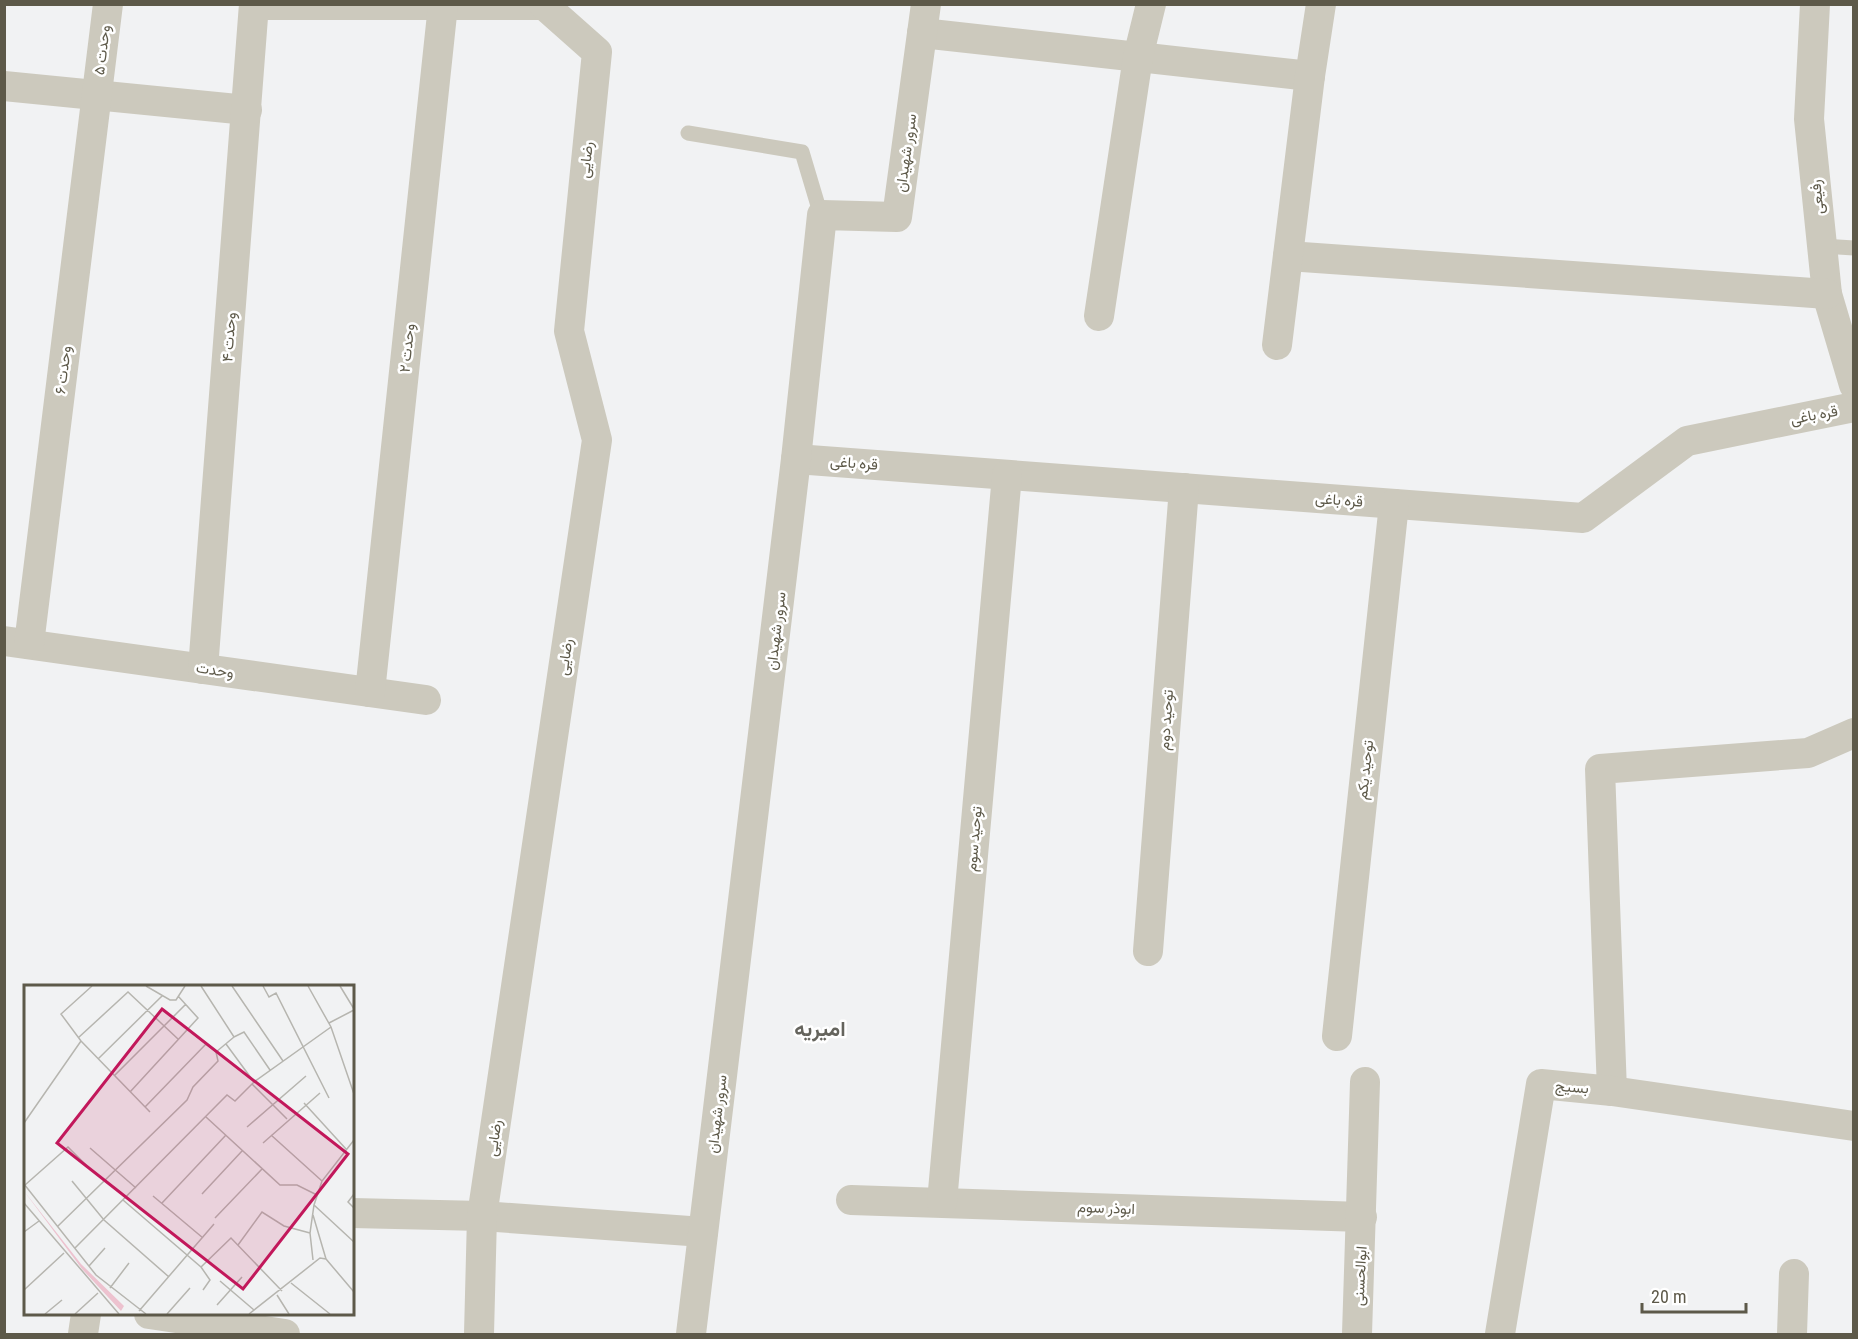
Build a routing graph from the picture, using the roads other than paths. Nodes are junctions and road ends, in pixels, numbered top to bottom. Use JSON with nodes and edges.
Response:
{"nodes":[{"id":1,"x":108,"y":4,"type":"edge"},
{"id":2,"x":544,"y":4,"type":"edge"},
{"id":3,"x":1151,"y":4,"type":"edge"},
{"id":4,"x":1321,"y":4,"type":"edge"},
{"id":5,"x":1815,"y":4,"type":"edge"},
{"id":6,"x":254,"y":5,"type":"edge"},
{"id":7,"x":443,"y":5,"type":"edge"},
{"id":8,"x":924,"y":19,"type":"edge"},
{"id":9,"x":1138,"y":57,"type":"junction"},
{"id":10,"x":1310,"y":76,"type":"junction"},
{"id":11,"x":4,"y":86,"type":"edge"},
{"id":12,"x":97,"y":95,"type":"junction"},
{"id":13,"x":247,"y":110,"type":"junction"},
{"id":14,"x":688,"y":133,"type":"dead end"},
{"id":15,"x":822,"y":219,"type":"junction"},
{"id":16,"x":1822,"y":246,"type":"junction"},
{"id":17,"x":1854,"y":248,"type":"edge"},
{"id":18,"x":1288,"y":256,"type":"junction"},
{"id":19,"x":1827,"y":294,"type":"junction"},
{"id":20,"x":1100,"y":316,"type":"dead end"},
{"id":21,"x":1277,"y":345,"type":"dead end"},
{"id":22,"x":1854,"y":385,"type":"edge"},
{"id":23,"x":1854,"y":407,"type":"edge"},
{"id":24,"x":796,"y":459,"type":"junction"},
{"id":25,"x":1007,"y":475,"type":"junction"},
{"id":26,"x":1184,"y":488,"type":"junction"},
{"id":27,"x":1394,"y":504,"type":"junction"},
{"id":28,"x":17,"y":643,"type":"edge"},
{"id":29,"x":203,"y":669,"type":"junction"},
{"id":30,"x":370,"y":692,"type":"junction"},
{"id":31,"x":426,"y":700,"type":"dead end"},
{"id":32,"x":1854,"y":733,"type":"edge"},
{"id":33,"x":1148,"y":951,"type":"dead end"},
{"id":34,"x":1337,"y":1036,"type":"dead end"},
{"id":35,"x":1365,"y":1082,"type":"dead end"},
{"id":36,"x":1612,"y":1091,"type":"junction"},
{"id":37,"x":1854,"y":1126,"type":"edge"},
{"id":38,"x":851,"y":1200,"type":"dead end"},
{"id":39,"x":942,"y":1202,"type":"junction"},
{"id":40,"x":354,"y":1214,"type":"edge"},
{"id":41,"x":482,"y":1216,"type":"junction"},
{"id":42,"x":1362,"y":1217,"type":"junction"},
{"id":43,"x":703,"y":1232,"type":"junction"},
{"id":44,"x":1794,"y":1274,"type":"dead end"},
{"id":45,"x":86,"y":1315,"type":"edge"},
{"id":46,"x":155,"y":1315,"type":"edge"},
{"id":47,"x":83,"y":1335,"type":"edge"},
{"id":48,"x":285,"y":1335,"type":"edge"},
{"id":49,"x":479,"y":1335,"type":"edge"},
{"id":50,"x":691,"y":1335,"type":"edge"},
{"id":51,"x":1357,"y":1335,"type":"edge"},
{"id":52,"x":1500,"y":1335,"type":"edge"},
{"id":53,"x":1792,"y":1335,"type":"edge"}],
"edges":[{"from":1,"to":12,"type":"street","name":"وحدت ۵"},
{"from":2,"to":7,"type":"street"},
{"from":2,"to":41,"type":"street","name":"رضایی"},
{"from":3,"to":9,"type":"street"},
{"from":4,"to":10,"type":"street"},
{"from":5,"to":16,"type":"street","name":"رفیعی"},
{"from":6,"to":7,"type":"street"},
{"from":6,"to":13,"type":"street","name":"وحدت ۴"},
{"from":7,"to":30,"type":"street","name":"وحدت ۲"},
{"from":8,"to":9,"type":"street"},
{"from":8,"to":15,"type":"street","name":"سرور شهیدان"},
{"from":9,"to":10,"type":"street"},
{"from":9,"to":20,"type":"street"},
{"from":10,"to":18,"type":"street"},
{"from":11,"to":12,"type":"street"},
{"from":12,"to":13,"type":"street"},
{"from":12,"to":28,"type":"street","name":"وحدت ۶"},
{"from":13,"to":29,"type":"street","name":"وحدت ۴"},
{"from":14,"to":15,"type":"lane"},
{"from":15,"to":24,"type":"street","name":"سرور شهیدان"},
{"from":16,"to":17,"type":"lane"},
{"from":16,"to":19,"type":"street","name":"رفیعی"},
{"from":18,"to":19,"type":"street"},
{"from":18,"to":21,"type":"street"},
{"from":19,"to":22,"type":"street","name":"رفیعی"},
{"from":23,"to":27,"type":"street","name":"قره باغی"},
{"from":24,"to":25,"type":"street","name":"قره باغی"},
{"from":24,"to":43,"type":"street","name":"سرور شهیدان"},
{"from":25,"to":26,"type":"street","name":"قره باغی"},
{"from":25,"to":39,"type":"street","name":"توحید سوم"},
{"from":26,"to":27,"type":"street","name":"قره باغی"},
{"from":26,"to":33,"type":"street","name":"توحید دوم"},
{"from":27,"to":34,"type":"street","name":"توحید یکم"},
{"from":28,"to":29,"type":"street","name":"وحدت"},
{"from":29,"to":30,"type":"street","name":"وحدت"},
{"from":30,"to":31,"type":"street","name":"وحدت"},
{"from":32,"to":36,"type":"street"},
{"from":35,"to":42,"type":"street"},
{"from":36,"to":37,"type":"street","name":"بسیج"},
{"from":36,"to":52,"type":"street","name":"بسیج"},
{"from":38,"to":39,"type":"street","name":"ابوذر سوم"},
{"from":39,"to":42,"type":"street","name":"ابوذر سوم"},
{"from":40,"to":41,"type":"street"},
{"from":41,"to":43,"type":"street"},
{"from":41,"to":49,"type":"street","name":"رضایی"},
{"from":42,"to":51,"type":"street","name":"ابوالحسنی"},
{"from":43,"to":50,"type":"street","name":"سرور شهیدان"},
{"from":44,"to":53,"type":"street"},
{"from":45,"to":47,"type":"street"},
{"from":46,"to":48,"type":"street"}]}
